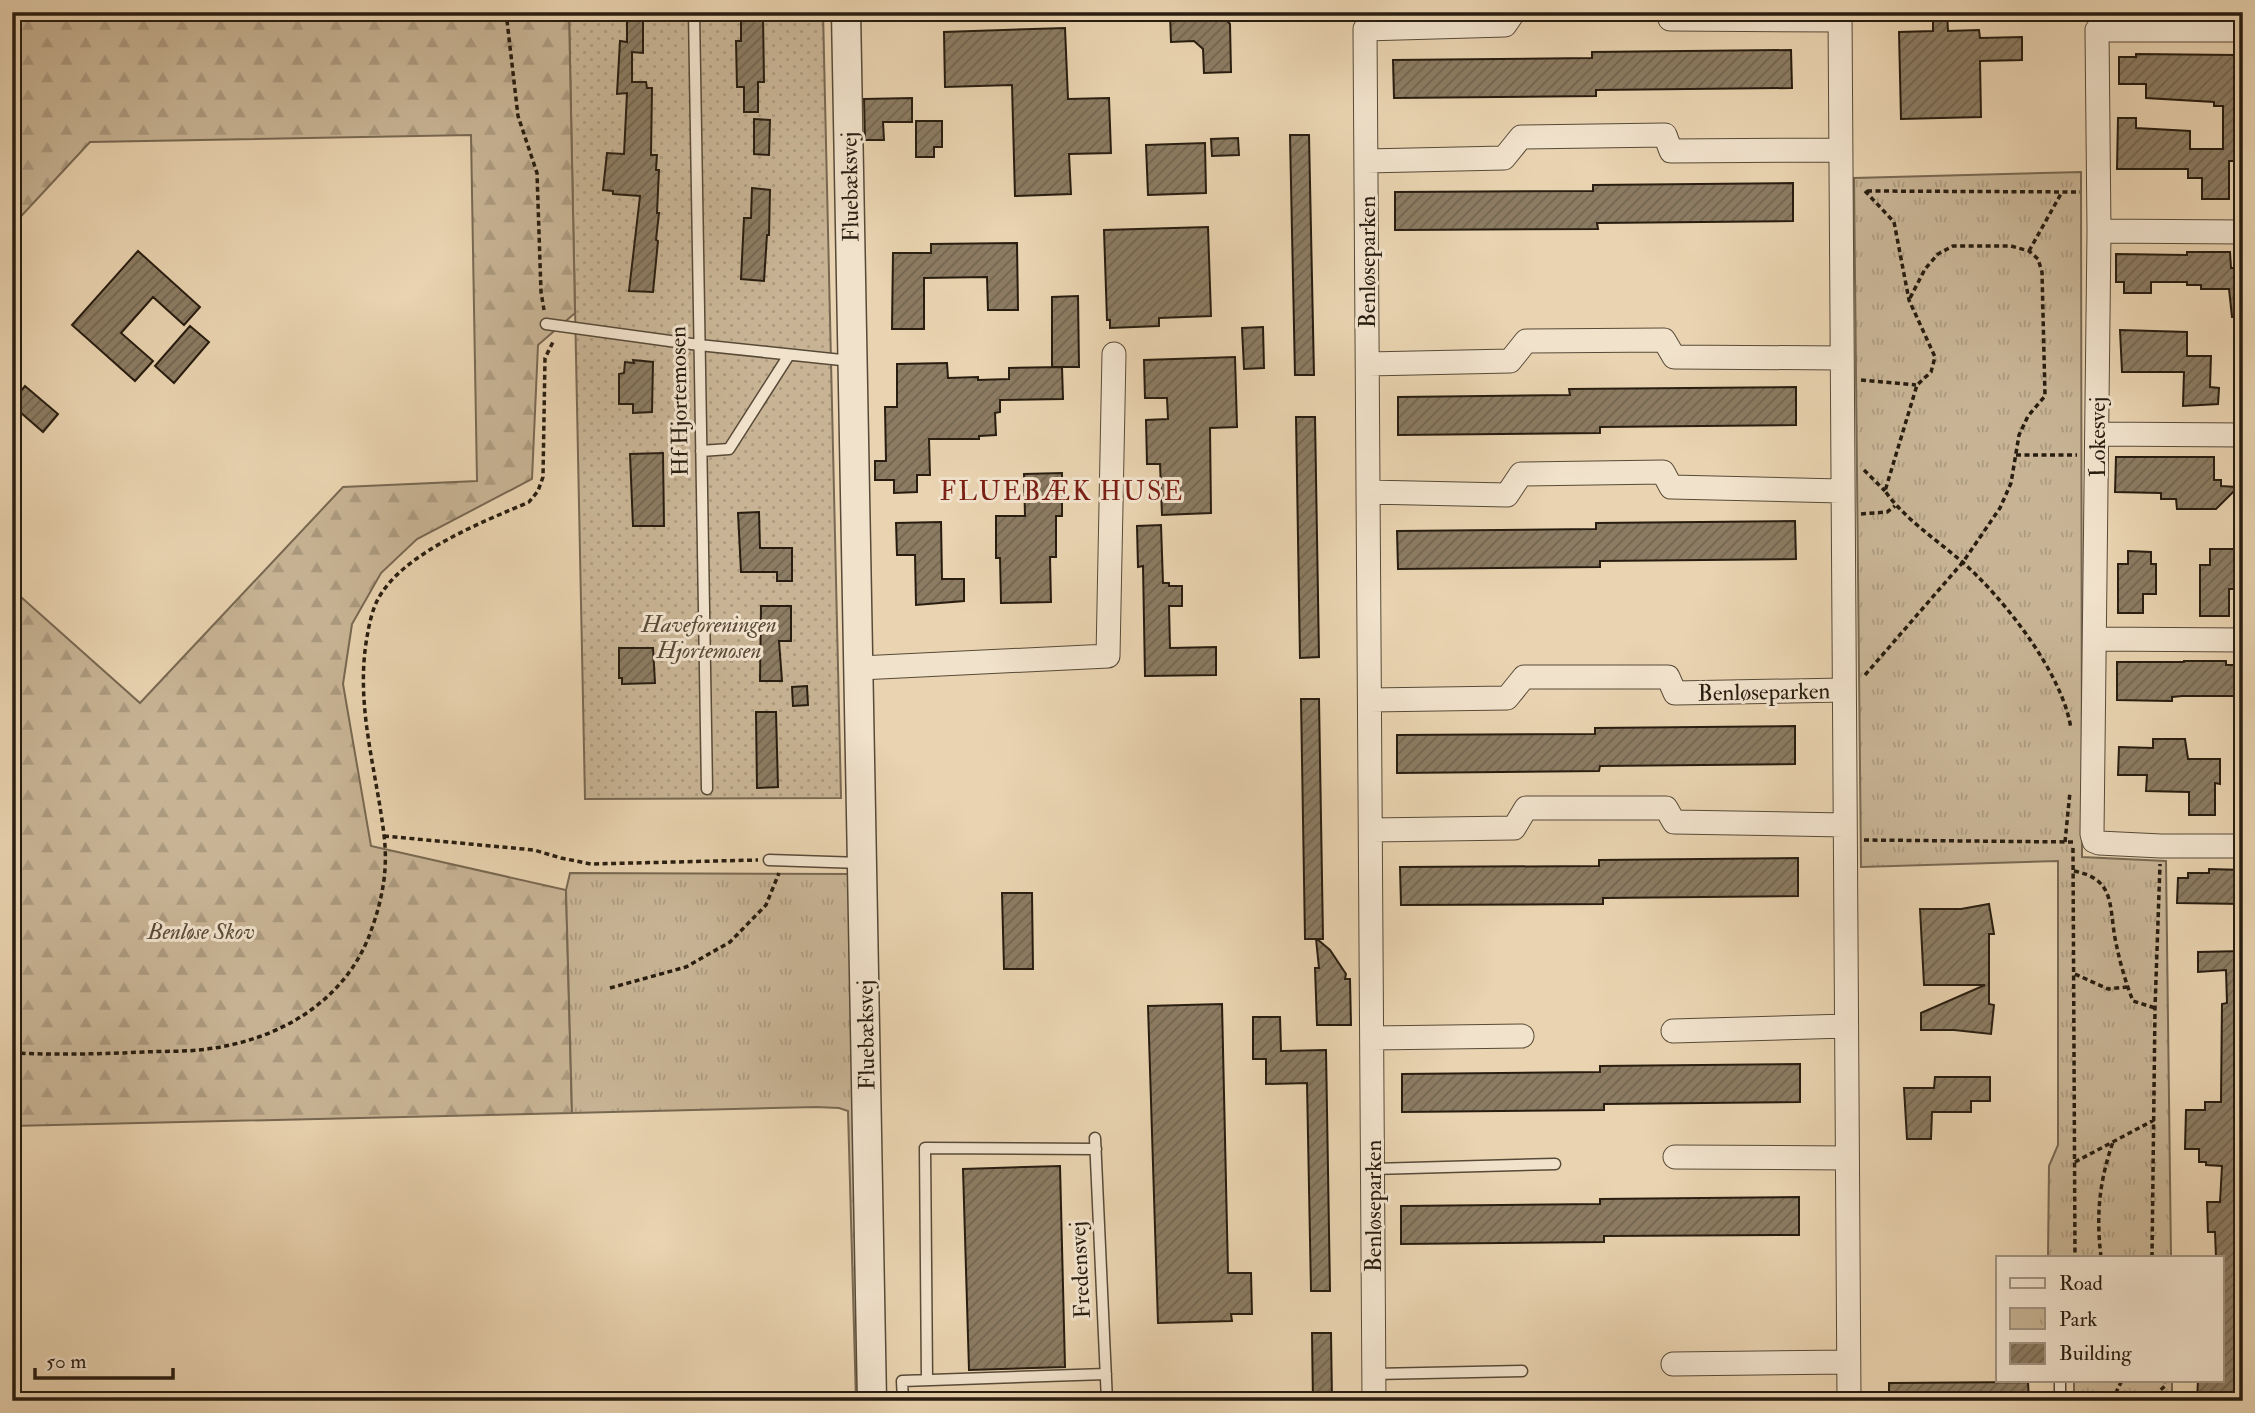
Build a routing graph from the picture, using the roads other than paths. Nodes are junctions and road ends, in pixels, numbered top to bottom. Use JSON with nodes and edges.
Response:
{"nodes":[{"id":1,"x":694,"y":12,"type":"edge"},
{"id":2,"x":846,"y":12,"type":"edge"},
{"id":3,"x":1514,"y":12,"type":"edge"},
{"id":4,"x":1668,"y":12,"type":"edge"},
{"id":5,"x":1840,"y":16,"type":"edge"},
{"id":6,"x":2243,"y":30,"type":"edge"},
{"id":7,"x":1840,"y":150,"type":"junction"},
{"id":8,"x":1366,"y":161,"type":"junction"},
{"id":9,"x":2099,"y":231,"type":"junction"},
{"id":10,"x":2243,"y":232,"type":"edge"},
{"id":11,"x":546,"y":324,"type":"road end"},
{"id":12,"x":699,"y":345,"type":"junction"},
{"id":13,"x":1114,"y":354,"type":"dead end"},
{"id":14,"x":789,"y":355,"type":"junction"},
{"id":15,"x":854,"y":362,"type":"junction"},
{"id":16,"x":1368,"y":364,"type":"junction"},
{"id":17,"x":1841,"y":369,"type":"junction"},
{"id":18,"x":2243,"y":435,"type":"edge"},
{"id":19,"x":2097,"y":444,"type":"junction"},
{"id":20,"x":701,"y":451,"type":"junction"},
{"id":21,"x":1841,"y":491,"type":"junction"},
{"id":22,"x":1368,"y":492,"type":"junction"},
{"id":23,"x":2096,"y":639,"type":"junction"},
{"id":24,"x":2243,"y":640,"type":"edge"},
{"id":25,"x":860,"y":668,"type":"junction"},
{"id":26,"x":1853,"y":685,"type":"junction"},
{"id":27,"x":1370,"y":700,"type":"junction"},
{"id":28,"x":707,"y":789,"type":"dead end"},
{"id":29,"x":1371,"y":830,"type":"junction"},
{"id":30,"x":1844,"y":832,"type":"junction"},
{"id":31,"x":2243,"y":846,"type":"edge"},
{"id":32,"x":774,"y":860,"type":"road end"},
{"id":33,"x":864,"y":863,"type":"junction"},
{"id":34,"x":1846,"y":1026,"type":"junction"},
{"id":35,"x":1673,"y":1031,"type":"dead end"},
{"id":36,"x":1522,"y":1036,"type":"dead end"},
{"id":37,"x":1372,"y":1038,"type":"junction"},
{"id":38,"x":1675,"y":1157,"type":"dead end"},
{"id":39,"x":1847,"y":1158,"type":"junction"},
{"id":40,"x":1555,"y":1164,"type":"dead end"},
{"id":41,"x":1373,"y":1169,"type":"junction"},
{"id":42,"x":1848,"y":1362,"type":"junction"},
{"id":43,"x":1673,"y":1364,"type":"dead end"},
{"id":44,"x":1522,"y":1371,"type":"dead end"},
{"id":45,"x":1106,"y":1374,"type":"junction"},
{"id":46,"x":1374,"y":1374,"type":"junction"},
{"id":47,"x":927,"y":1380,"type":"junction"},
{"id":48,"x":2060,"y":1382,"type":"edge"},
{"id":49,"x":872,"y":1401,"type":"edge"},
{"id":50,"x":902,"y":1401,"type":"edge"},
{"id":51,"x":1107,"y":1401,"type":"edge"},
{"id":52,"x":1374,"y":1401,"type":"edge"},
{"id":53,"x":1849,"y":1401,"type":"edge"},
{"id":54,"x":2060,"y":1401,"type":"edge"}],
"edges":[{"from":1,"to":12,"type":"lane","name":"Hf Hjortemosen"},
{"from":2,"to":15,"type":"street","name":"Fluebæksvej"},
{"from":3,"to":8,"type":"street","name":"Benløseparken"},
{"from":4,"to":5,"type":"street","name":"Benløseparken"},
{"from":5,"to":7,"type":"street","name":"Benløseparken"},
{"from":6,"to":9,"type":"street","name":"Lokesvej"},
{"from":7,"to":8,"type":"street"},
{"from":7,"to":17,"type":"street","name":"Benløseparken"},
{"from":8,"to":16,"type":"street","name":"Benløseparken"},
{"from":9,"to":10,"type":"street"},
{"from":9,"to":19,"type":"street","name":"Lokesvej"},
{"from":11,"to":12,"type":"lane"},
{"from":12,"to":14,"type":"lane"},
{"from":12,"to":20,"type":"lane","name":"Hf Hjortemosen"},
{"from":13,"to":25,"type":"street"},
{"from":14,"to":15,"type":"lane"},
{"from":14,"to":20,"type":"lane"},
{"from":15,"to":25,"type":"street","name":"Fluebæksvej"},
{"from":16,"to":17,"type":"street"},
{"from":16,"to":22,"type":"street","name":"Benløseparken"},
{"from":17,"to":21,"type":"street","name":"Benløseparken"},
{"from":18,"to":19,"type":"street"},
{"from":19,"to":23,"type":"street","name":"Lokesvej"},
{"from":20,"to":28,"type":"lane","name":"Hf Hjortemosen"},
{"from":21,"to":22,"type":"street"},
{"from":21,"to":26,"type":"street","name":"Benløseparken"},
{"from":22,"to":27,"type":"street","name":"Benløseparken"},
{"from":23,"to":24,"type":"street"},
{"from":23,"to":31,"type":"street","name":"Lokesvej"},
{"from":25,"to":33,"type":"street","name":"Fluebæksvej"},
{"from":26,"to":27,"type":"street","name":"Benløseparken"},
{"from":26,"to":30,"type":"street","name":"Benløseparken"},
{"from":27,"to":29,"type":"street","name":"Benløseparken"},
{"from":29,"to":30,"type":"street"},
{"from":29,"to":37,"type":"street","name":"Benløseparken"},
{"from":30,"to":34,"type":"street","name":"Benløseparken"},
{"from":32,"to":33,"type":"lane"},
{"from":33,"to":49,"type":"street","name":"Fluebæksvej"},
{"from":34,"to":35,"type":"street"},
{"from":34,"to":39,"type":"street","name":"Benløseparken"},
{"from":36,"to":37,"type":"street"},
{"from":37,"to":41,"type":"street","name":"Benløseparken"},
{"from":38,"to":39,"type":"street"},
{"from":39,"to":42,"type":"street","name":"Benløseparken"},
{"from":40,"to":41,"type":"lane"},
{"from":41,"to":46,"type":"street","name":"Benløseparken"},
{"from":42,"to":43,"type":"street"},
{"from":42,"to":53,"type":"street","name":"Benløseparken"},
{"from":44,"to":46,"type":"lane"},
{"from":45,"to":47,"type":"lane"},
{"from":45,"to":47,"type":"lane","name":"Fredensvej"},
{"from":45,"to":51,"type":"lane","name":"Fredensvej"},
{"from":46,"to":52,"type":"street","name":"Benløseparken"},
{"from":47,"to":50,"type":"lane"},
{"from":48,"to":54,"type":"lane"}]}
